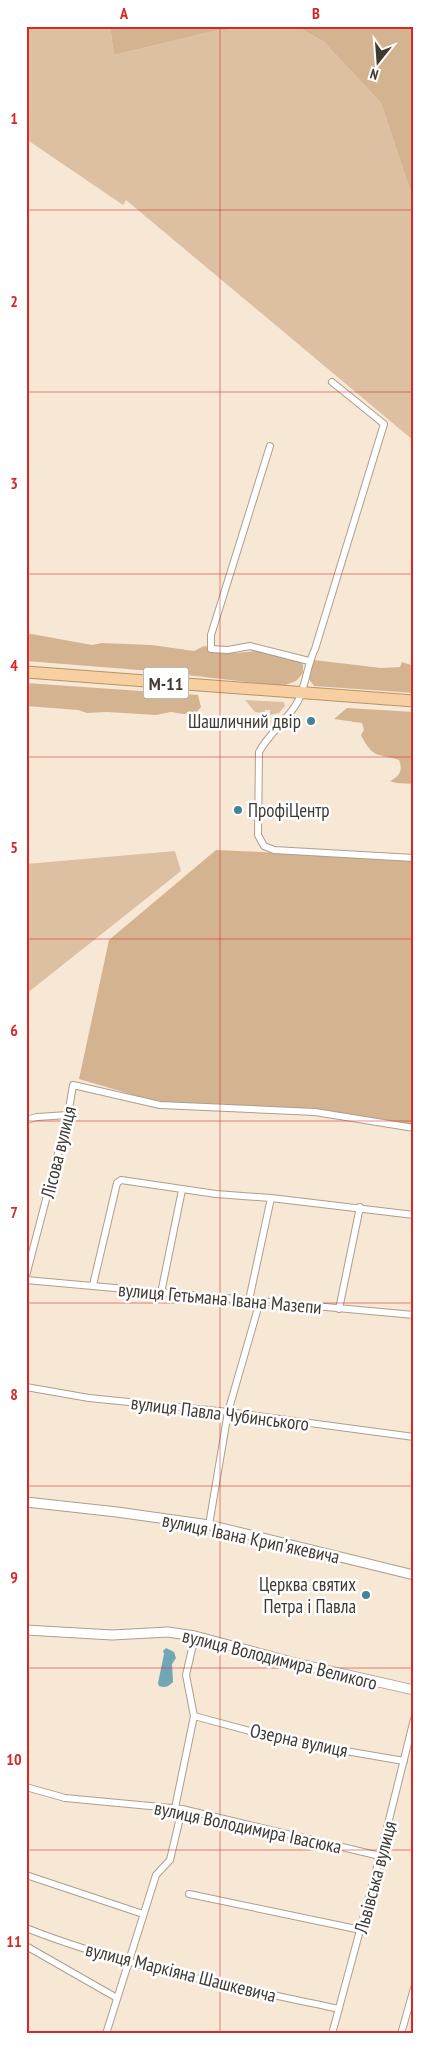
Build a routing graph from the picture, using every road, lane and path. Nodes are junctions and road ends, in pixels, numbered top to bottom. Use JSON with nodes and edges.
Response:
{"nodes":[{"id":1,"x":332,"y":382,"type":"dead end"},
{"id":2,"x":270,"y":446,"type":"dead end"},
{"id":3,"x":309,"y":661,"type":"junction"},
{"id":4,"x":26,"y":672,"type":"edge"},
{"id":5,"x":301,"y":694,"type":"junction"},
{"id":6,"x":414,"y":701,"type":"edge"},
{"id":7,"x":414,"y":858,"type":"edge"},
{"id":8,"x":68,"y":1115,"type":"junction"},
{"id":9,"x":26,"y":1120,"type":"edge"},
{"id":10,"x":414,"y":1128,"type":"edge"},
{"id":11,"x":182,"y":1190,"type":"junction"},
{"id":12,"x":271,"y":1198,"type":"junction"},
{"id":13,"x":360,"y":1207,"type":"junction"},
{"id":14,"x":414,"y":1215,"type":"edge"},
{"id":15,"x":26,"y":1278,"type":"edge"},
{"id":16,"x":93,"y":1285,"type":"junction"},
{"id":17,"x":161,"y":1293,"type":"junction"},
{"id":18,"x":249,"y":1300,"type":"junction"},
{"id":19,"x":260,"y":1301,"type":"junction"},
{"id":20,"x":339,"y":1309,"type":"junction"},
{"id":21,"x":414,"y":1314,"type":"edge"},
{"id":22,"x":26,"y":1387,"type":"edge"},
{"id":23,"x":228,"y":1412,"type":"junction"},
{"id":24,"x":414,"y":1437,"type":"edge"},
{"id":25,"x":26,"y":1502,"type":"edge"},
{"id":26,"x":209,"y":1525,"type":"junction"},
{"id":27,"x":414,"y":1575,"type":"edge"},
{"id":28,"x":26,"y":1630,"type":"edge"},
{"id":29,"x":195,"y":1636,"type":"junction"},
{"id":30,"x":414,"y":1690,"type":"edge"},
{"id":31,"x":194,"y":1716,"type":"junction"},
{"id":32,"x":414,"y":1719,"type":"edge"},
{"id":33,"x":412,"y":1742,"type":"edge"},
{"id":34,"x":404,"y":1761,"type":"junction"},
{"id":35,"x":26,"y":1787,"type":"edge"},
{"id":36,"x":178,"y":1809,"type":"junction"},
{"id":37,"x":380,"y":1856,"type":"junction"},
{"id":38,"x":26,"y":1875,"type":"edge"},
{"id":39,"x":189,"y":1894,"type":"dead end"},
{"id":40,"x":143,"y":1914,"type":"junction"},
{"id":41,"x":26,"y":1928,"type":"edge"},
{"id":42,"x":361,"y":1930,"type":"junction"},
{"id":43,"x":26,"y":1946,"type":"edge"},
{"id":44,"x":128,"y":1962,"type":"junction"},
{"id":45,"x":414,"y":1988,"type":"edge"},
{"id":46,"x":117,"y":1998,"type":"junction"},
{"id":47,"x":339,"y":2010,"type":"junction"},
{"id":48,"x":106,"y":2034,"type":"edge"},
{"id":49,"x":332,"y":2034,"type":"edge"},
{"id":50,"x":401,"y":2034,"type":"edge"}],
"edges":[{"from":1,"to":3,"type":"street"},
{"from":2,"to":3,"type":"street"},
{"from":3,"to":5,"type":"street"},
{"from":4,"to":5,"type":"highway","number":"М-11"},
{"from":5,"to":6,"type":"highway","number":"М-11"},
{"from":5,"to":7,"type":"street"},
{"from":8,"to":9,"type":"street"},
{"from":8,"to":10,"type":"street","name":"Лісова вулиця"},
{"from":8,"to":15,"type":"street","name":"Лісова вулиця"},
{"from":11,"to":12,"type":"street"},
{"from":11,"to":16,"type":"street"},
{"from":11,"to":17,"type":"street"},
{"from":12,"to":13,"type":"street"},
{"from":12,"to":18,"type":"street"},
{"from":13,"to":14,"type":"street"},
{"from":13,"to":20,"type":"street"},
{"from":15,"to":16,"type":"street","name":"вулиця Гетьмана Івана Мазепи"},
{"from":16,"to":17,"type":"street","name":"вулиця Гетьмана Івана Мазепи"},
{"from":17,"to":18,"type":"street","name":"вулиця Гетьмана Івана Мазепи"},
{"from":18,"to":19,"type":"street","name":"вулиця Гетьмана Івана Мазепи"},
{"from":19,"to":20,"type":"street","name":"вулиця Гетьмана Івана Мазепи"},
{"from":19,"to":23,"type":"street"},
{"from":20,"to":21,"type":"street","name":"вулиця Гетьмана Івана Мазепи"},
{"from":22,"to":23,"type":"street","name":"вулиця Павла Чубинського"},
{"from":23,"to":24,"type":"street","name":"вулиця Павла Чубинського"},
{"from":23,"to":26,"type":"street"},
{"from":25,"to":26,"type":"street","name":"вулиця Івана Крипʼякевича"},
{"from":26,"to":27,"type":"street","name":"вулиця Івана Крипʼякевича"},
{"from":28,"to":29,"type":"street","name":"вулиця Володимира Великого"},
{"from":29,"to":30,"type":"street","name":"вулиця Володимира Великого"},
{"from":29,"to":31,"type":"street"},
{"from":31,"to":34,"type":"street","name":"Озерна вулиця"},
{"from":31,"to":36,"type":"street"},
{"from":32,"to":33,"type":"street","name":"Львівська вулиця"},
{"from":33,"to":34,"type":"street","name":"Львівська вулиця"},
{"from":34,"to":37,"type":"street","name":"Львівська вулиця"},
{"from":35,"to":36,"type":"street","name":"вулиця Володимира Івасюка"},
{"from":36,"to":37,"type":"street","name":"вулиця Володимира Івасюка"},
{"from":36,"to":40,"type":"street"},
{"from":37,"to":42,"type":"street","name":"Львівська вулиця"},
{"from":38,"to":40,"type":"street"},
{"from":39,"to":42,"type":"street"},
{"from":40,"to":44,"type":"street"},
{"from":41,"to":44,"type":"street","name":"вулиця Маркіяна Шашкевича"},
{"from":42,"to":47,"type":"street","name":"Львівська вулиця"},
{"from":43,"to":46,"type":"street","name":"вулиця Маркіяна Шашкевича"},
{"from":44,"to":46,"type":"street"},
{"from":44,"to":47,"type":"street","name":"вулиця Маркіяна Шашкевича"},
{"from":45,"to":50,"type":"street"},
{"from":46,"to":48,"type":"street"},
{"from":47,"to":49,"type":"street","name":"Львівська вулиця"}]}
